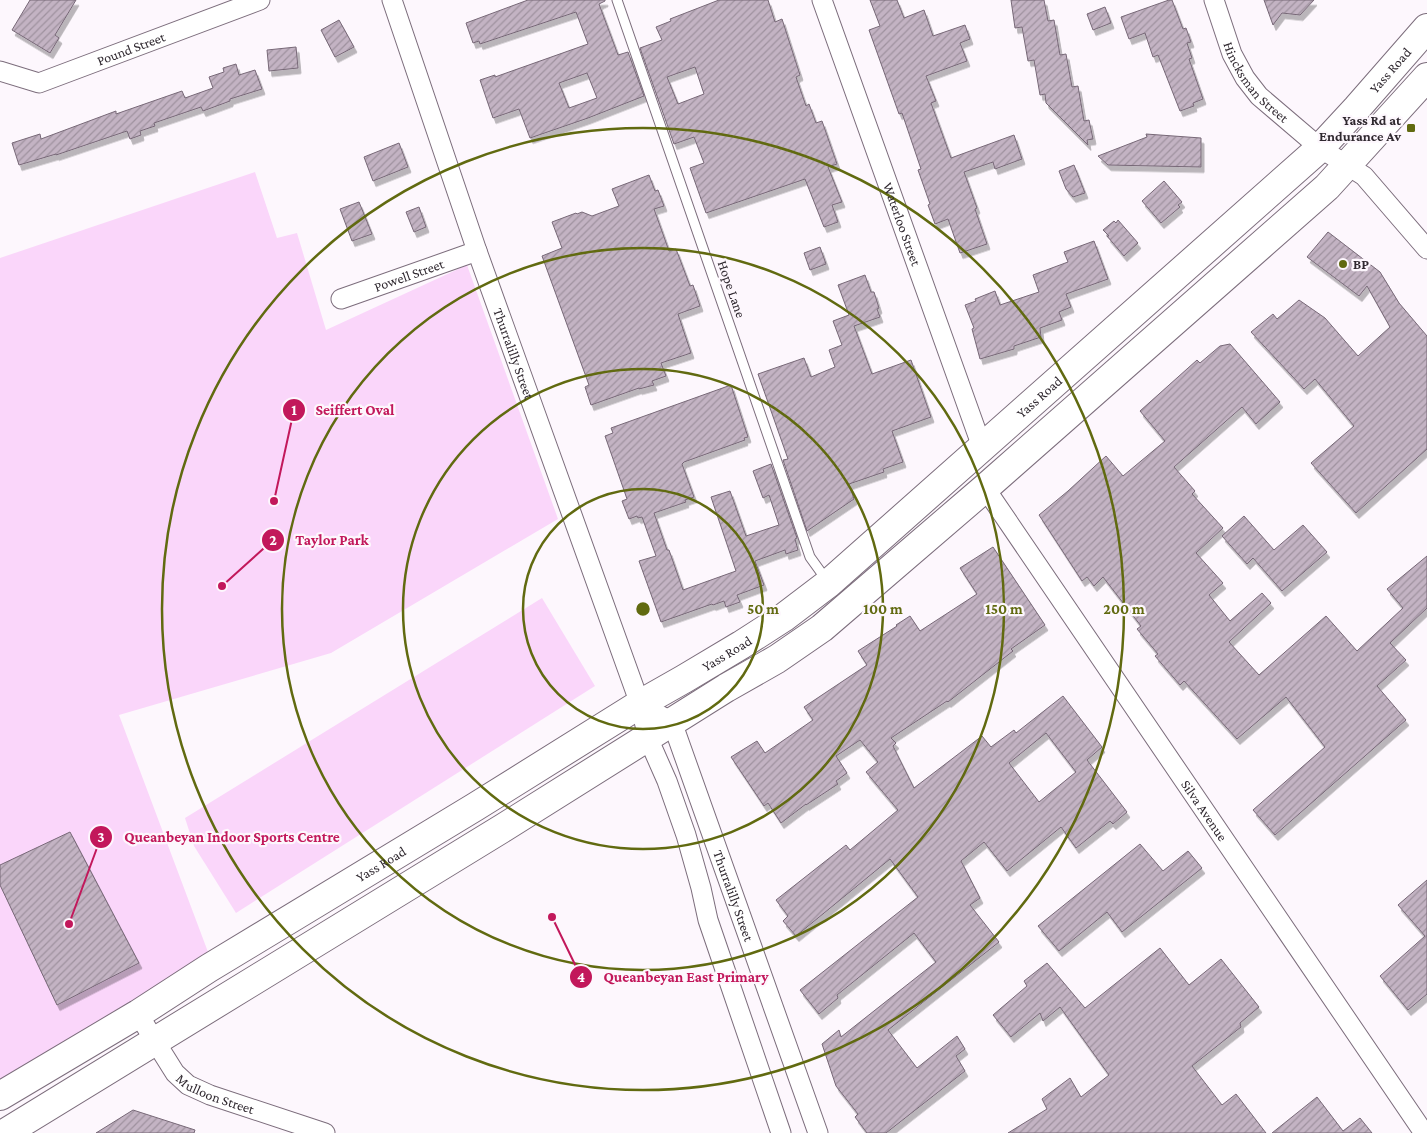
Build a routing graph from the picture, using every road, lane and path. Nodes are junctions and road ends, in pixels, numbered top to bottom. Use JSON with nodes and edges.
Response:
{"nodes":[{"id":1,"x":260,"y":0,"type":"edge"},
{"id":2,"x":392,"y":0,"type":"edge"},
{"id":3,"x":617,"y":0,"type":"edge"},
{"id":4,"x":822,"y":0,"type":"edge"},
{"id":5,"x":1214,"y":0,"type":"edge"},
{"id":6,"x":1427,"y":28,"type":"edge"},
{"id":7,"x":0,"y":71,"type":"edge"},
{"id":8,"x":1427,"y":76,"type":"edge"},
{"id":9,"x":1320,"y":148,"type":"junction"},
{"id":10,"x":1347,"y":165,"type":"junction"},
{"id":11,"x":1427,"y":249,"type":"edge"},
{"id":12,"x":477,"y":251,"type":"junction"},
{"id":13,"x":341,"y":299,"type":"dead end"},
{"id":14,"x":982,"y":447,"type":"junction"},
{"id":15,"x":985,"y":488,"type":"junction"},
{"id":16,"x":829,"y":583,"type":"junction"},
{"id":17,"x":640,"y":704,"type":"junction"},
{"id":18,"x":672,"y":722,"type":"junction"},
{"id":19,"x":648,"y":738,"type":"junction"},
{"id":20,"x":209,"y":968,"type":"junction"},
{"id":21,"x":226,"y":996,"type":"junction"},
{"id":22,"x":138,"y":1014,"type":"junction"},
{"id":23,"x":155,"y":1041,"type":"junction"},
{"id":24,"x":0,"y":1096,"type":"edge"},
{"id":25,"x":5,"y":1133,"type":"edge"},
{"id":26,"x":325,"y":1133,"type":"edge"},
{"id":27,"x":781,"y":1133,"type":"edge"},
{"id":28,"x":818,"y":1133,"type":"edge"},
{"id":29,"x":1424,"y":1133,"type":"edge"}],
"edges":[{"from":1,"to":7,"type":"street","name":"Pound Street"},
{"from":2,"to":12,"type":"street","name":"Thurralilly Street"},
{"from":3,"to":16,"type":"lane","name":"Hope Lane"},
{"from":4,"to":14,"type":"street","name":"Waterloo Street"},
{"from":5,"to":9,"type":"street","name":"Hincksman Street"},
{"from":6,"to":9,"type":"main road","name":"Yass Road"},
{"from":8,"to":10,"type":"main road"},
{"from":9,"to":10,"type":"street","name":"Hincksman Street"},
{"from":9,"to":14,"type":"main road","name":"Yass Road"},
{"from":10,"to":11,"type":"street","name":"Hincksman Street"},
{"from":10,"to":15,"type":"main road"},
{"from":12,"to":13,"type":"street","name":"Powell Street"},
{"from":12,"to":17,"type":"street","name":"Thurralilly Street"},
{"from":14,"to":15,"type":"main road"},
{"from":14,"to":16,"type":"main road","name":"Yass Road"},
{"from":15,"to":18,"type":"main road"},
{"from":15,"to":29,"type":"street","name":"Silva Avenue"},
{"from":16,"to":17,"type":"main road","name":"Yass Road"},
{"from":17,"to":18,"type":"street"},
{"from":17,"to":19,"type":"street","name":"Thurralilly Street"},
{"from":17,"to":20,"type":"main road","name":"Yass Road"},
{"from":18,"to":19,"type":"main road"},
{"from":18,"to":28,"type":"street","name":"Thurralilly Street"},
{"from":19,"to":21,"type":"main road"},
{"from":19,"to":27,"type":"street","name":"Thurralilly Street"},
{"from":20,"to":21,"type":"main road"},
{"from":20,"to":22,"type":"main road","name":"Yass Road"},
{"from":21,"to":23,"type":"main road"},
{"from":22,"to":23,"type":"street","name":"Mulloon Street"},
{"from":22,"to":24,"type":"main road","name":"Yass Road"},
{"from":23,"to":25,"type":"main road"},
{"from":23,"to":26,"type":"street","name":"Mulloon Street"}]}
